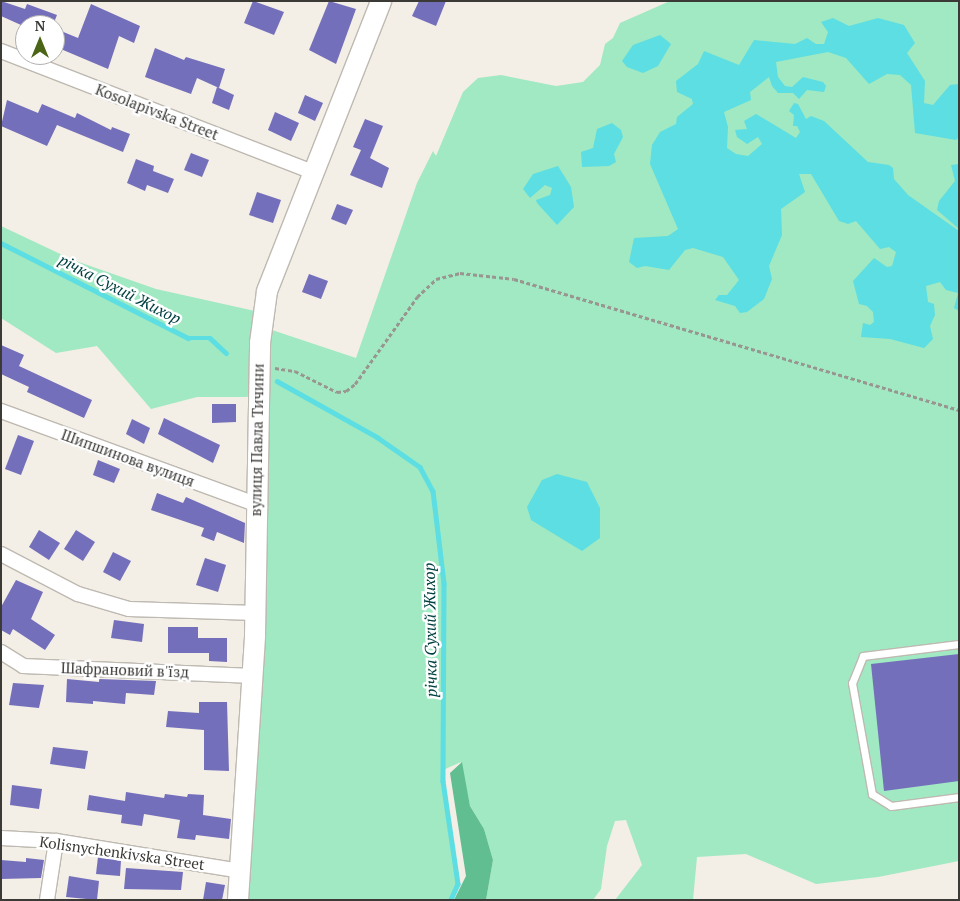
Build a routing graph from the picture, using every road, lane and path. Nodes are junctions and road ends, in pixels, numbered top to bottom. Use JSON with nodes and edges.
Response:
{"nodes":[{"id":1,"x":381,"y":1,"type":"edge"},
{"id":2,"x":1,"y":51,"type":"edge"},
{"id":3,"x":313,"y":172,"type":"junction"},
{"id":4,"x":259,"y":365,"type":"junction"},
{"id":5,"x":959,"y":410,"type":"edge"},
{"id":6,"x":1,"y":411,"type":"edge"},
{"id":7,"x":255,"y":504,"type":"junction"},
{"id":8,"x":1,"y":554,"type":"edge"},
{"id":9,"x":256,"y":613,"type":"junction"},
{"id":10,"x":959,"y":644,"type":"edge"},
{"id":11,"x":1,"y":652,"type":"edge"},
{"id":12,"x":254,"y":676,"type":"junction"},
{"id":13,"x":959,"y":797,"type":"edge"},
{"id":14,"x":1,"y":838,"type":"edge"},
{"id":15,"x":56,"y":841,"type":"junction"},
{"id":16,"x":242,"y":871,"type":"junction"},
{"id":17,"x":47,"y":900,"type":"edge"},
{"id":18,"x":238,"y":900,"type":"edge"}],
"edges":[{"from":1,"to":3,"type":"main road","name":"вулиця Павла Тичини"},
{"from":2,"to":3,"type":"street","name":"Kosolapivska Street"},
{"from":3,"to":4,"type":"main road","name":"вулиця Павла Тичини"},
{"from":4,"to":5,"type":"path"},
{"from":4,"to":7,"type":"main road","name":"вулиця Павла Тичини"},
{"from":6,"to":7,"type":"street","name":"Шипшинова вулиця"},
{"from":7,"to":9,"type":"main road","name":"вулиця Павла Тичини"},
{"from":8,"to":9,"type":"street"},
{"from":9,"to":12,"type":"main road","name":"вулиця Павла Тичини"},
{"from":10,"to":13,"type":"lane"},
{"from":11,"to":12,"type":"street","name":"Шафрановий в'їзд"},
{"from":12,"to":16,"type":"main road","name":"вулиця Павла Тичини"},
{"from":14,"to":15,"type":"street","name":"Kolisnychenkivska Street"},
{"from":15,"to":16,"type":"street","name":"Kolisnychenkivska Street"},
{"from":15,"to":17,"type":"street"},
{"from":16,"to":18,"type":"main road","name":"вулиця Павла Тичини"}]}
